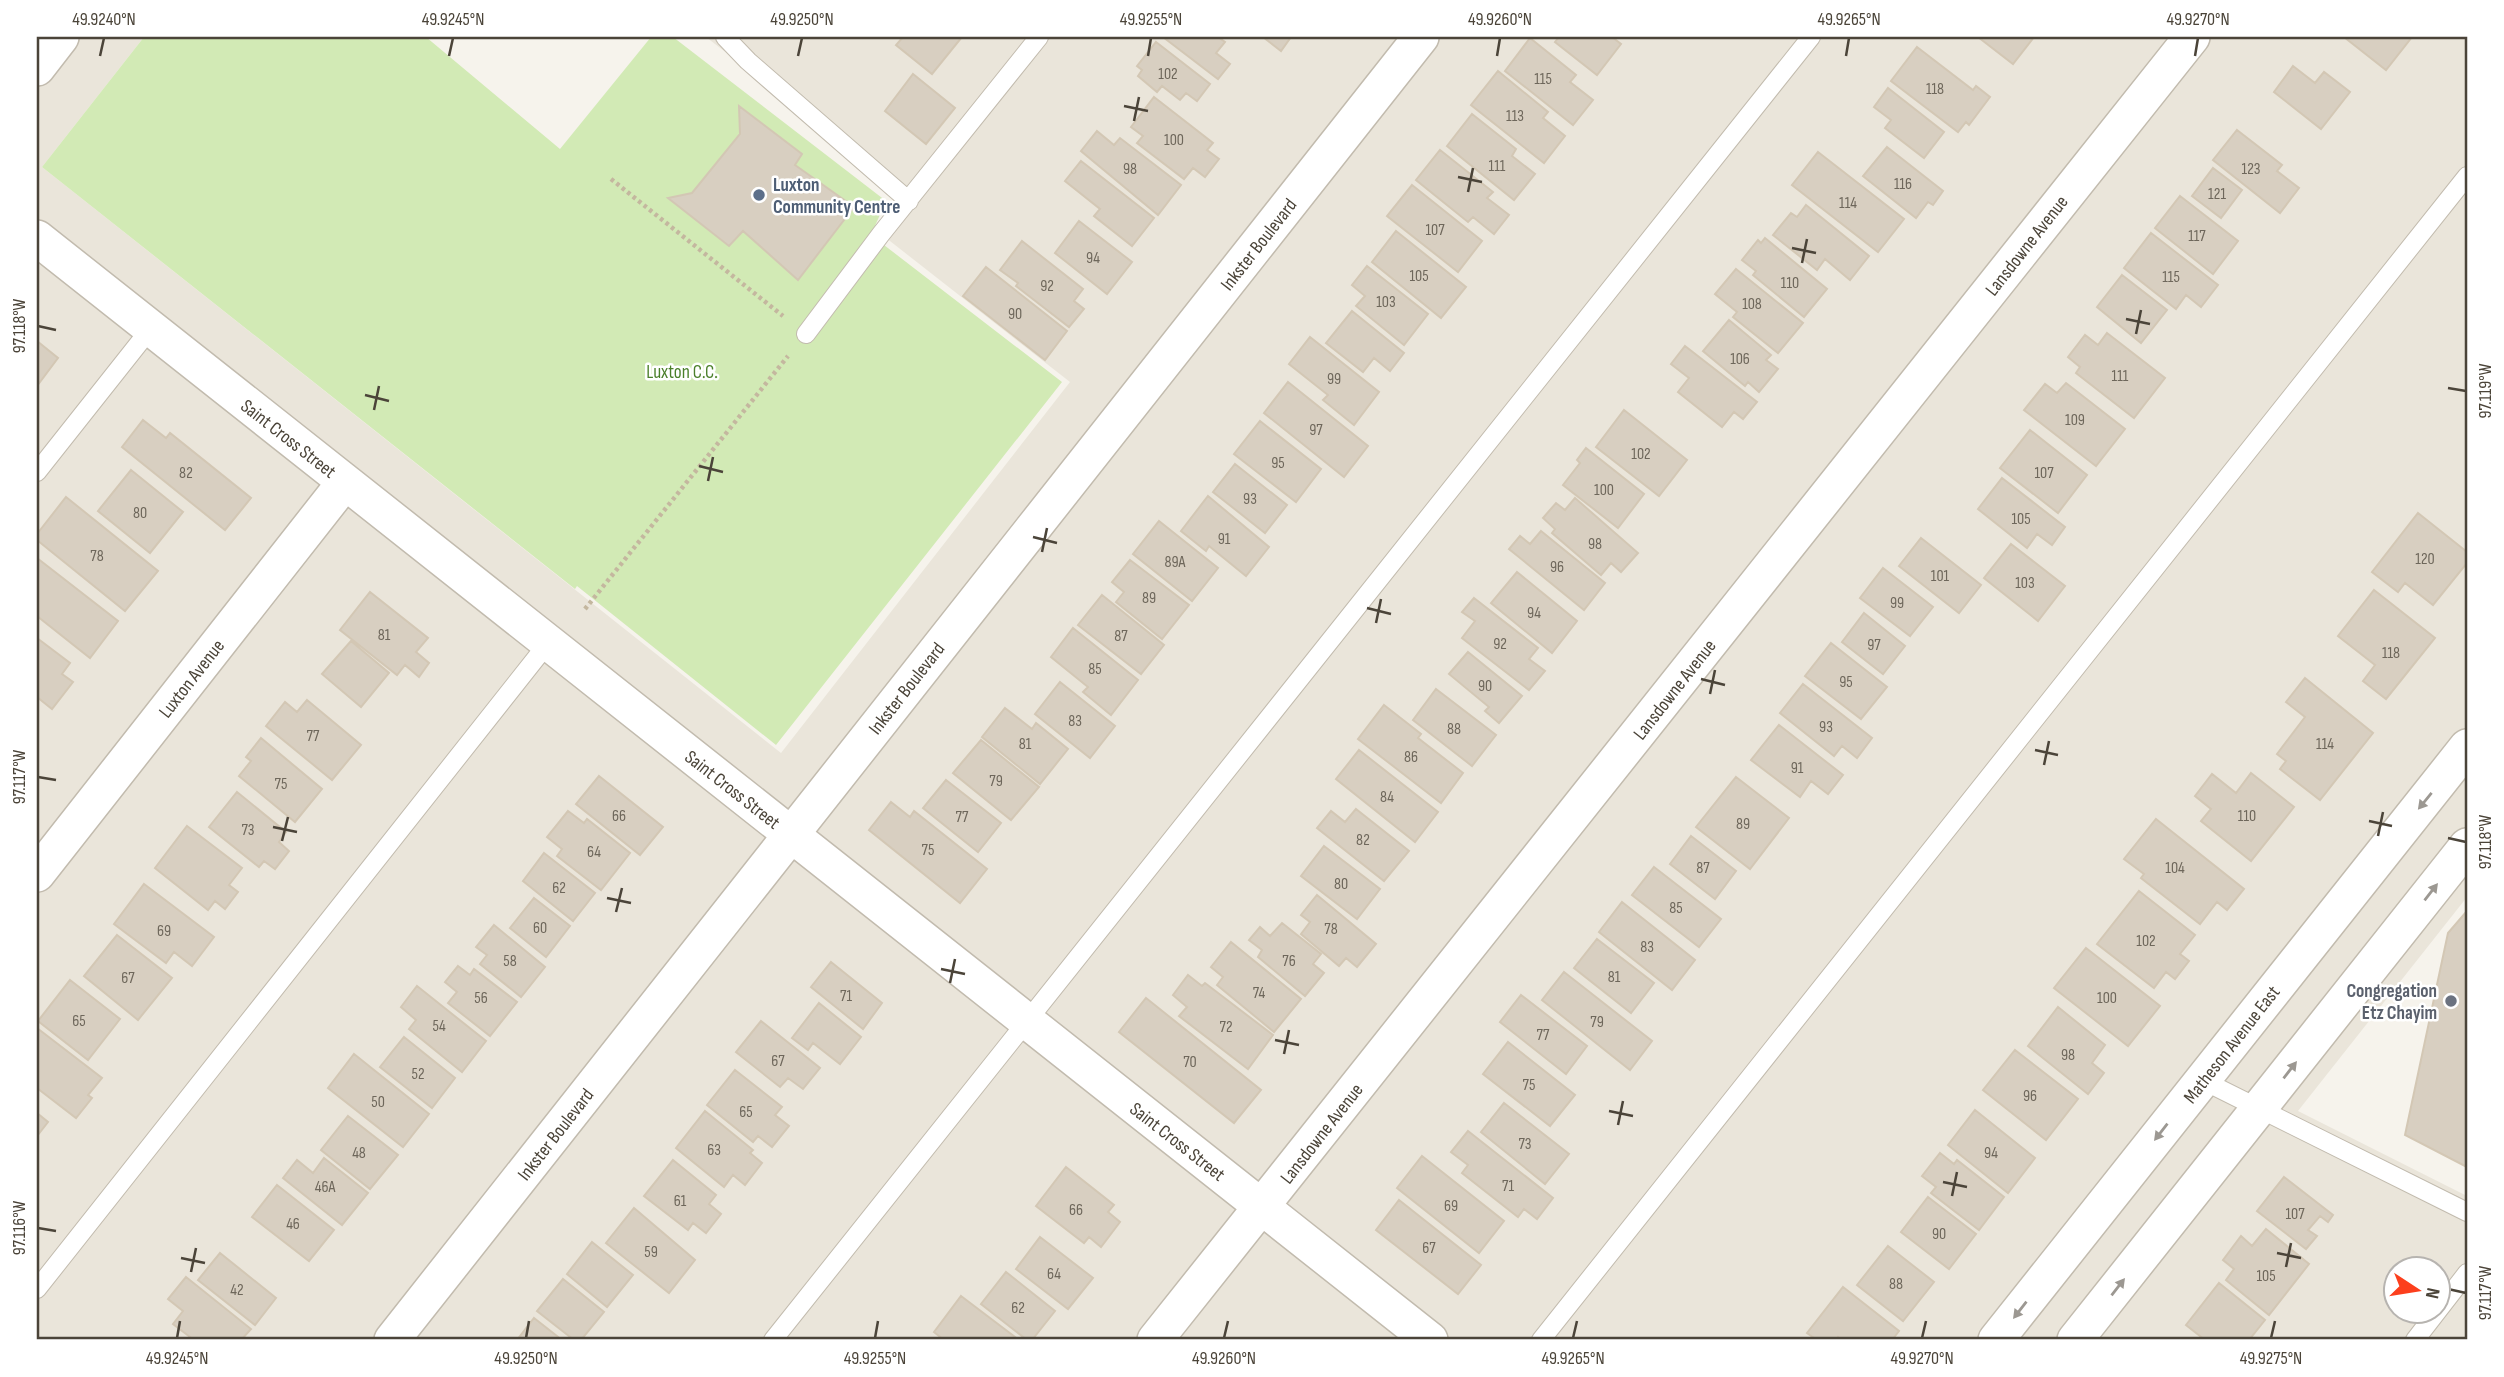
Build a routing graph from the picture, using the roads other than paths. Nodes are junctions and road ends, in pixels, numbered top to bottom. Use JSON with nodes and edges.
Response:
{"nodes":[{"id":1,"x":61,"y":37,"type":"edge"},
{"id":2,"x":725,"y":37,"type":"edge"},
{"id":3,"x":1039,"y":37,"type":"edge"},
{"id":4,"x":1421,"y":37,"type":"edge"},
{"id":5,"x":1811,"y":37,"type":"edge"},
{"id":6,"x":2192,"y":37,"type":"edge"},
{"id":7,"x":37,"y":68,"type":"edge"},
{"id":8,"x":2467,"y":176,"type":"edge"},
{"id":9,"x":909,"y":201,"type":"junction"},
{"id":10,"x":37,"y":238,"type":"edge"},
{"id":11,"x":151,"y":328,"type":"junction"},
{"id":12,"x":806,"y":334,"type":"road end"},
{"id":13,"x":37,"y":472,"type":"edge"},
{"id":14,"x":345,"y":482,"type":"junction"},
{"id":15,"x":548,"y":643,"type":"junction"},
{"id":16,"x":2467,"y":747,"type":"edge"},
{"id":17,"x":791,"y":835,"type":"junction"},
{"id":18,"x":2467,"y":846,"type":"edge"},
{"id":19,"x":37,"y":874,"type":"edge"},
{"id":20,"x":1028,"y":1022,"type":"junction"},
{"id":21,"x":2203,"y":1080,"type":"junction"},
{"id":22,"x":2259,"y":1108,"type":"junction"},
{"id":23,"x":1262,"y":1207,"type":"junction"},
{"id":24,"x":2467,"y":1212,"type":"edge"},
{"id":25,"x":2467,"y":1273,"type":"edge"},
{"id":26,"x":37,"y":1289,"type":"edge"},
{"id":27,"x":391,"y":1340,"type":"edge"},
{"id":28,"x":773,"y":1340,"type":"edge"},
{"id":29,"x":1155,"y":1340,"type":"edge"},
{"id":30,"x":1430,"y":1340,"type":"edge"},
{"id":31,"x":1541,"y":1340,"type":"edge"},
{"id":32,"x":1996,"y":1340,"type":"edge"},
{"id":33,"x":2075,"y":1340,"type":"edge"},
{"id":34,"x":2415,"y":1340,"type":"edge"}],
"edges":[{"from":1,"to":7,"type":"street"},
{"from":2,"to":9,"type":"lane"},
{"from":3,"to":9,"type":"lane"},
{"from":4,"to":17,"type":"street","name":"Inkster Boulevard"},
{"from":5,"to":20,"type":"lane"},
{"from":6,"to":23,"type":"street","name":"Lansdowne Avenue"},
{"from":8,"to":31,"type":"lane"},
{"from":9,"to":12,"type":"lane"},
{"from":10,"to":11,"type":"street","name":"Saint Cross Street"},
{"from":11,"to":13,"type":"lane"},
{"from":11,"to":14,"type":"street","name":"Saint Cross Street"},
{"from":14,"to":15,"type":"street","name":"Saint Cross Street"},
{"from":14,"to":19,"type":"street","name":"Luxton Avenue"},
{"from":15,"to":17,"type":"street","name":"Saint Cross Street"},
{"from":15,"to":26,"type":"lane"},
{"from":16,"to":21,"type":"street","name":"Matheson Avenue East","one_way":true},
{"from":17,"to":20,"type":"street","name":"Saint Cross Street"},
{"from":17,"to":27,"type":"street","name":"Inkster Boulevard"},
{"from":22,"to":18,"type":"street","one_way":true},
{"from":20,"to":23,"type":"street","name":"Saint Cross Street"},
{"from":20,"to":28,"type":"lane"},
{"from":21,"to":22,"type":"lane"},
{"from":21,"to":32,"type":"street","name":"Matheson Avenue East","one_way":true},
{"from":22,"to":24,"type":"lane"},
{"from":33,"to":22,"type":"street","one_way":true},
{"from":23,"to":29,"type":"street","name":"Lansdowne Avenue"},
{"from":23,"to":30,"type":"street","name":"Saint Cross Street"},
{"from":25,"to":34,"type":"lane"}]}
